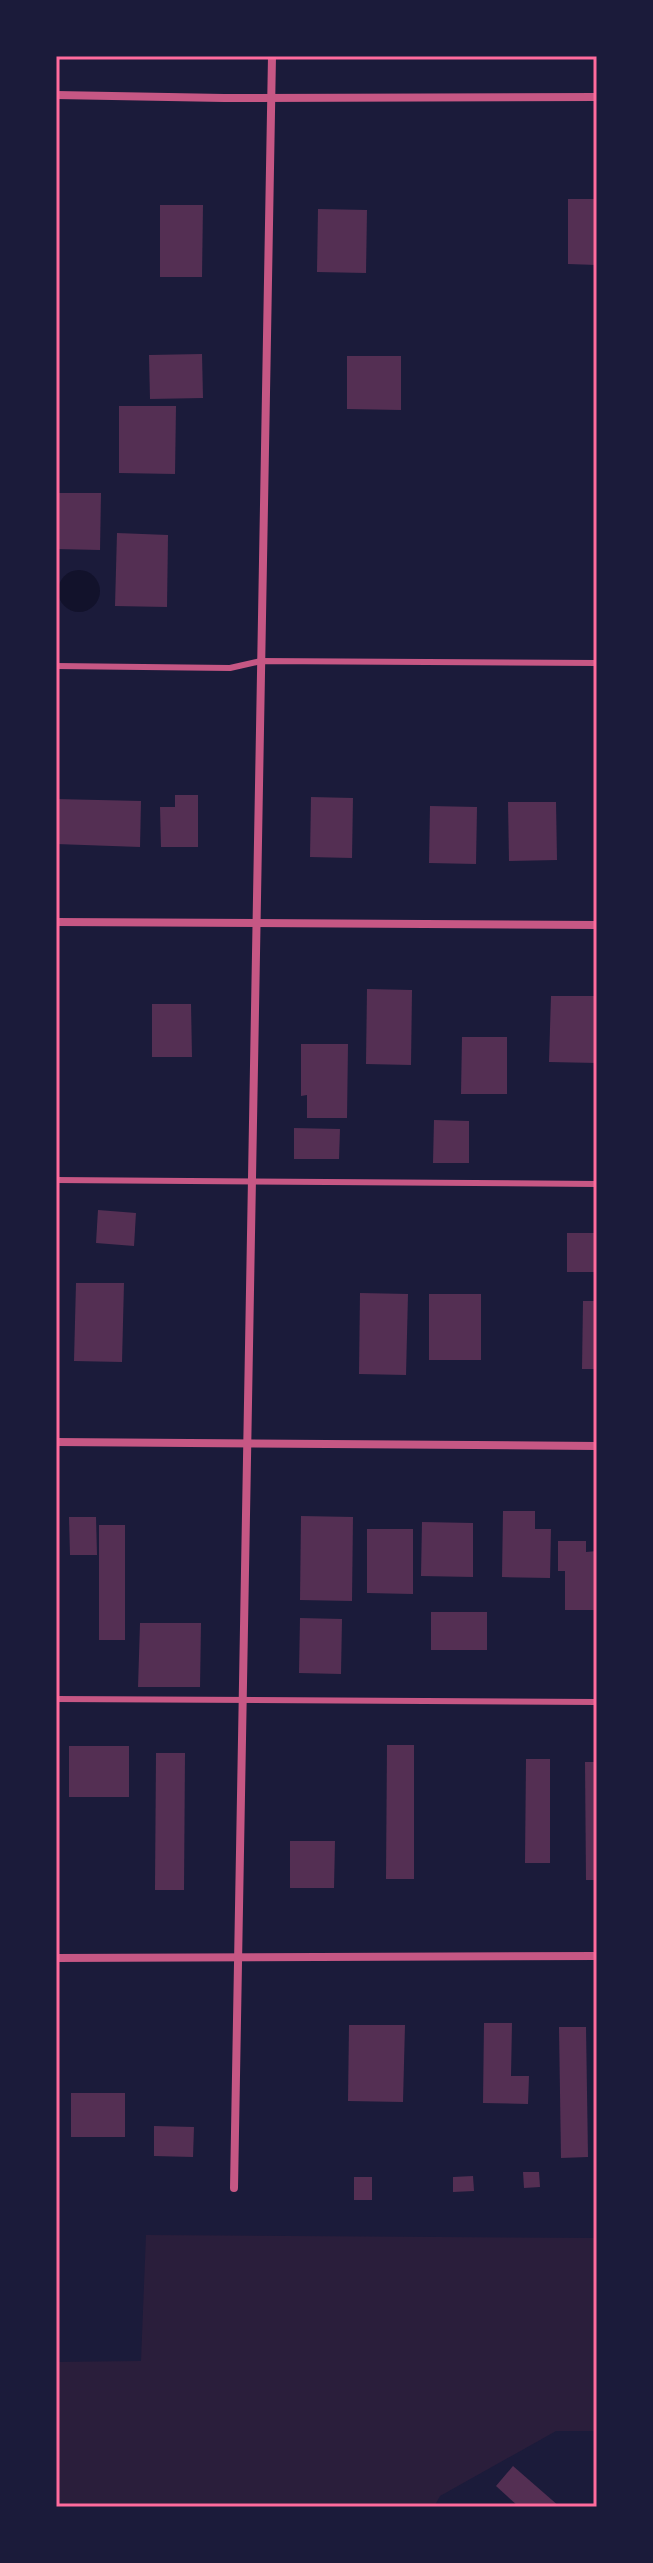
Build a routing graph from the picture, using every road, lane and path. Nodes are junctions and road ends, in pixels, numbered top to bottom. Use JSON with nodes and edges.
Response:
{"nodes":[{"id":1,"x":272,"y":56,"type":"edge"},
{"id":2,"x":56,"y":95,"type":"edge"},
{"id":3,"x":272,"y":97,"type":"junction"},
{"id":4,"x":597,"y":97,"type":"edge"},
{"id":5,"x":261,"y":661,"type":"junction"},
{"id":6,"x":597,"y":663,"type":"edge"},
{"id":7,"x":56,"y":666,"type":"edge"},
{"id":8,"x":56,"y":922,"type":"edge"},
{"id":9,"x":256,"y":923,"type":"junction"},
{"id":10,"x":597,"y":925,"type":"edge"},
{"id":11,"x":56,"y":1180,"type":"edge"},
{"id":12,"x":253,"y":1181,"type":"junction"},
{"id":13,"x":597,"y":1184,"type":"edge"},
{"id":14,"x":56,"y":1442,"type":"edge"},
{"id":15,"x":248,"y":1443,"type":"junction"},
{"id":16,"x":597,"y":1446,"type":"edge"},
{"id":17,"x":56,"y":1699,"type":"edge"},
{"id":18,"x":243,"y":1700,"type":"junction"},
{"id":19,"x":597,"y":1702,"type":"edge"},
{"id":20,"x":597,"y":1956,"type":"edge"},
{"id":21,"x":56,"y":1958,"type":"edge"},
{"id":22,"x":238,"y":1958,"type":"junction"},
{"id":23,"x":234,"y":2188,"type":"dead end"}],
"edges":[{"from":1,"to":3,"type":"street"},
{"from":2,"to":3,"type":"street"},
{"from":3,"to":4,"type":"street"},
{"from":3,"to":5,"type":"street"},
{"from":5,"to":6,"type":"lane"},
{"from":5,"to":7,"type":"lane"},
{"from":5,"to":9,"type":"street"},
{"from":8,"to":9,"type":"street"},
{"from":9,"to":10,"type":"street"},
{"from":9,"to":12,"type":"street"},
{"from":11,"to":12,"type":"lane"},
{"from":12,"to":13,"type":"lane"},
{"from":12,"to":15,"type":"street"},
{"from":14,"to":15,"type":"street"},
{"from":15,"to":16,"type":"street"},
{"from":15,"to":18,"type":"street"},
{"from":17,"to":18,"type":"lane"},
{"from":18,"to":19,"type":"lane"},
{"from":18,"to":22,"type":"street"},
{"from":20,"to":22,"type":"street"},
{"from":21,"to":22,"type":"street"},
{"from":22,"to":23,"type":"street"}]}
